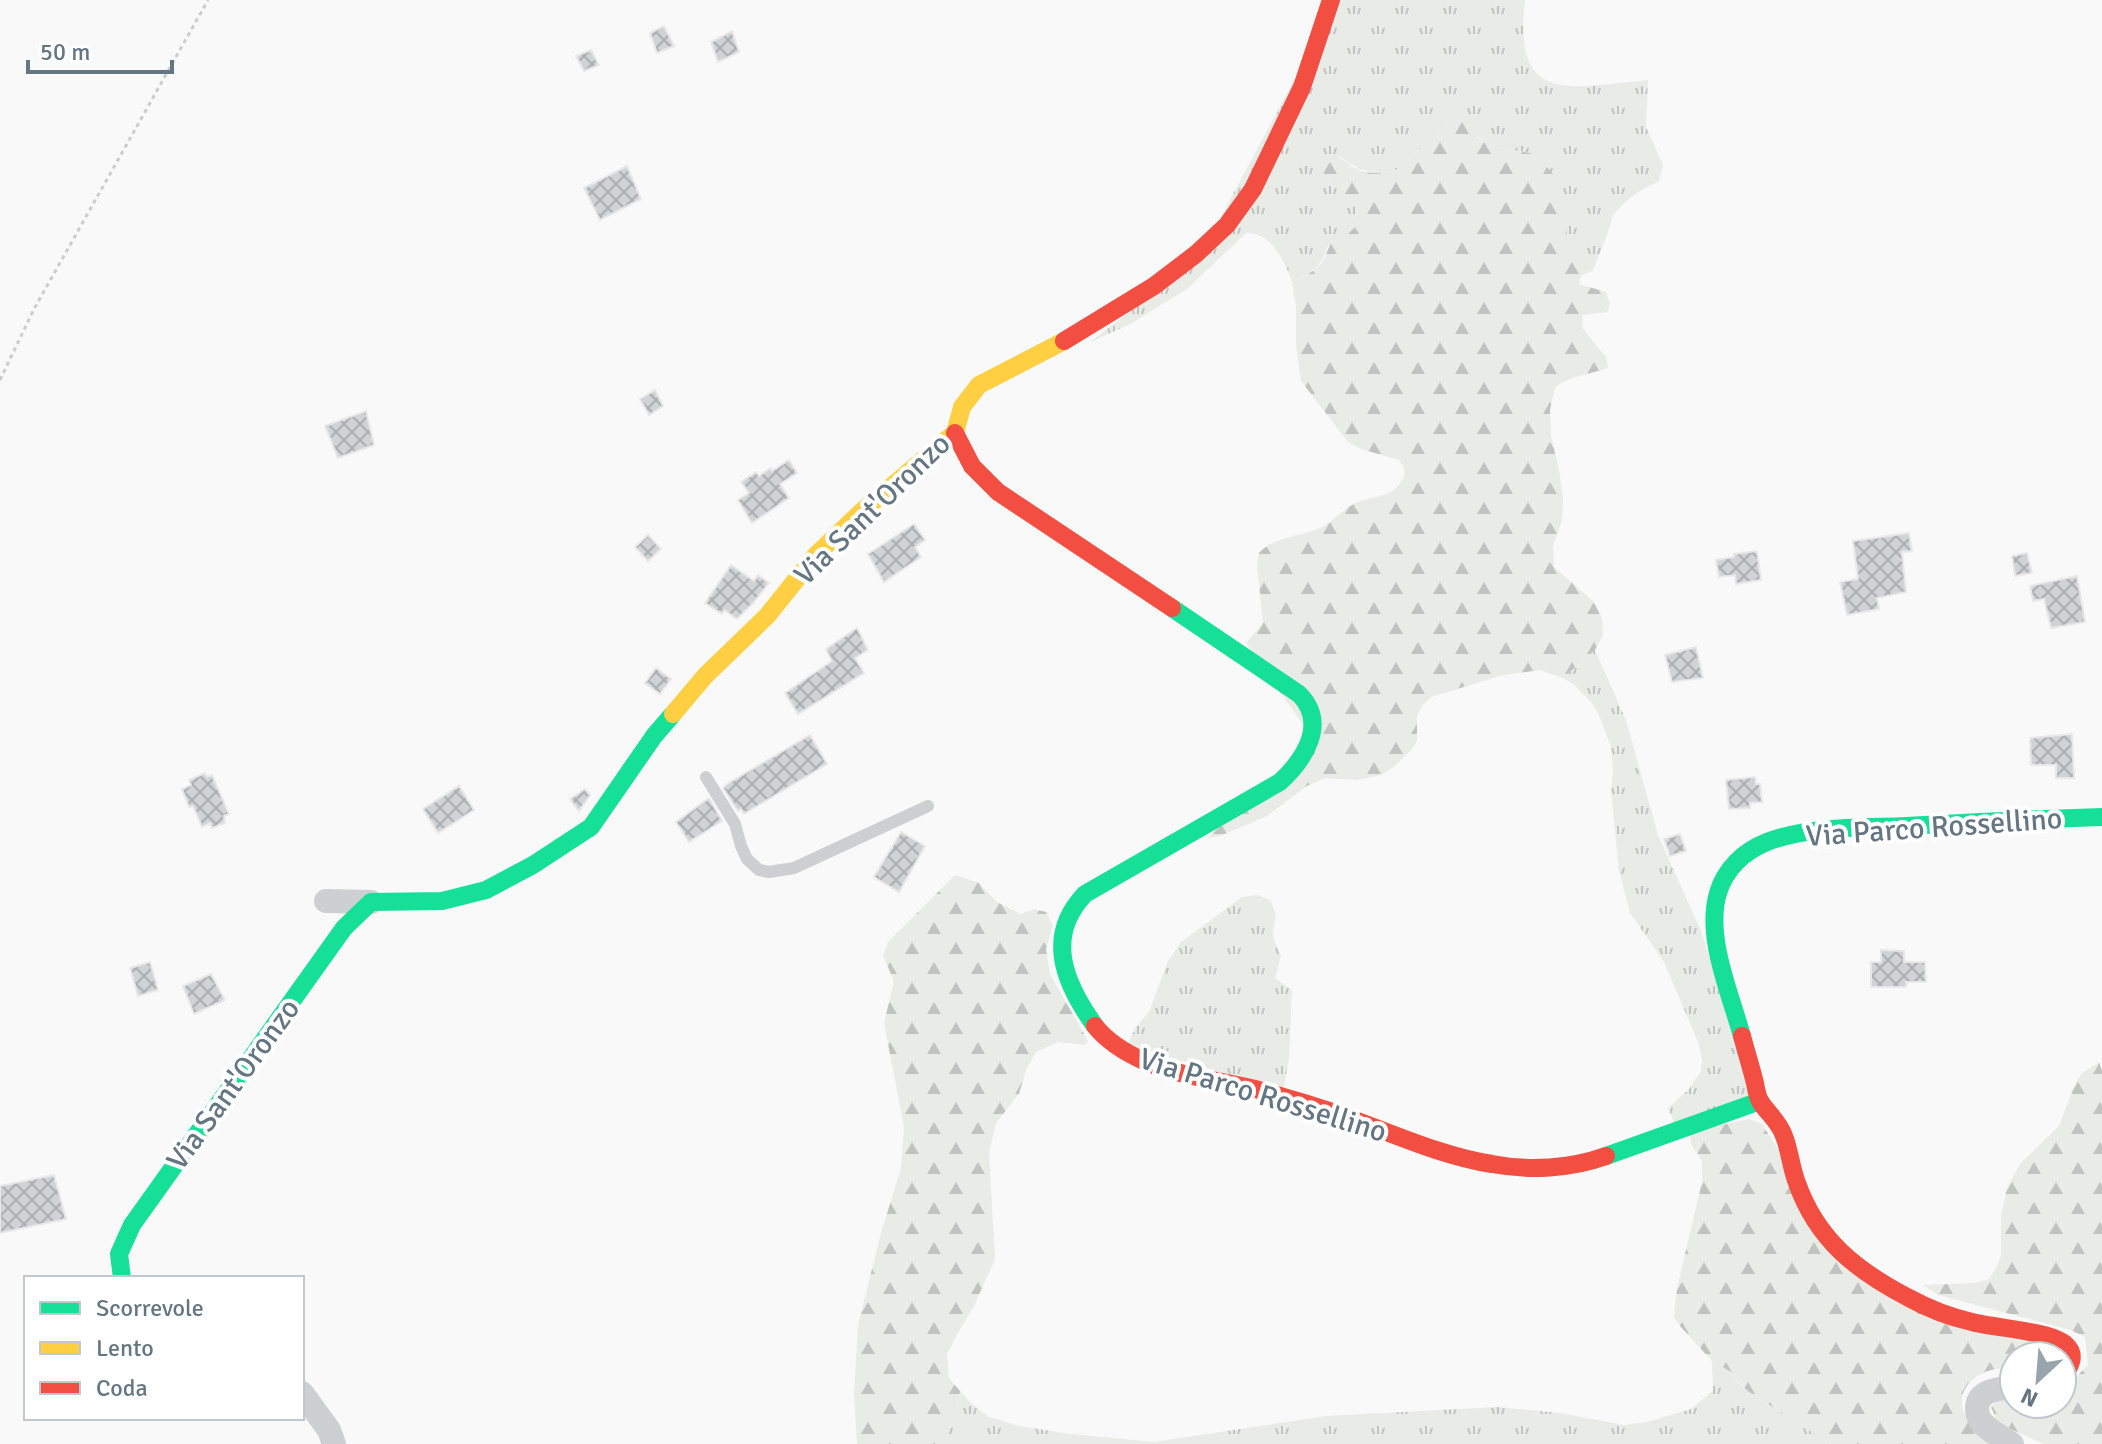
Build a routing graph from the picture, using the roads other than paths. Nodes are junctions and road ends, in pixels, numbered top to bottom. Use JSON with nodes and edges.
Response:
{"nodes":[{"id":1,"x":1331,"y":0,"type":"edge"},
{"id":2,"x":955,"y":433,"type":"junction"},
{"id":3,"x":706,"y":777,"type":"dead end"},
{"id":4,"x":928,"y":806,"type":"dead end"},
{"id":5,"x":2102,"y":817,"type":"edge"},
{"id":6,"x":326,"y":901,"type":"dead end"},
{"id":7,"x":371,"y":902,"type":"junction"},
{"id":8,"x":1760,"y":1101,"type":"junction"},
{"id":9,"x":122,"y":1276,"type":"edge"},
{"id":10,"x":2059,"y":1340,"type":"edge"},
{"id":11,"x":1998,"y":1390,"type":"edge"},
{"id":12,"x":304,"y":1396,"type":"edge"},
{"id":13,"x":334,"y":1444,"type":"edge"},
{"id":14,"x":2012,"y":1444,"type":"edge"}],
"edges":[{"from":1,"to":2,"type":"street","name":"Via Sant'Oronzo"},
{"from":2,"to":7,"type":"street","name":"Via Sant'Oronzo"},
{"from":2,"to":8,"type":"street","name":"Via Parco Rossellino"},
{"from":3,"to":4,"type":"lane"},
{"from":5,"to":8,"type":"street","name":"Via Parco Rossellino"},
{"from":6,"to":7,"type":"street","name":"Via Sant'Oronzo"},
{"from":7,"to":9,"type":"street","name":"Via Sant'Oronzo"},
{"from":8,"to":10,"type":"street","name":"Via Parco Rossellino"},
{"from":11,"to":14,"type":"street"},
{"from":12,"to":13,"type":"street"}]}
